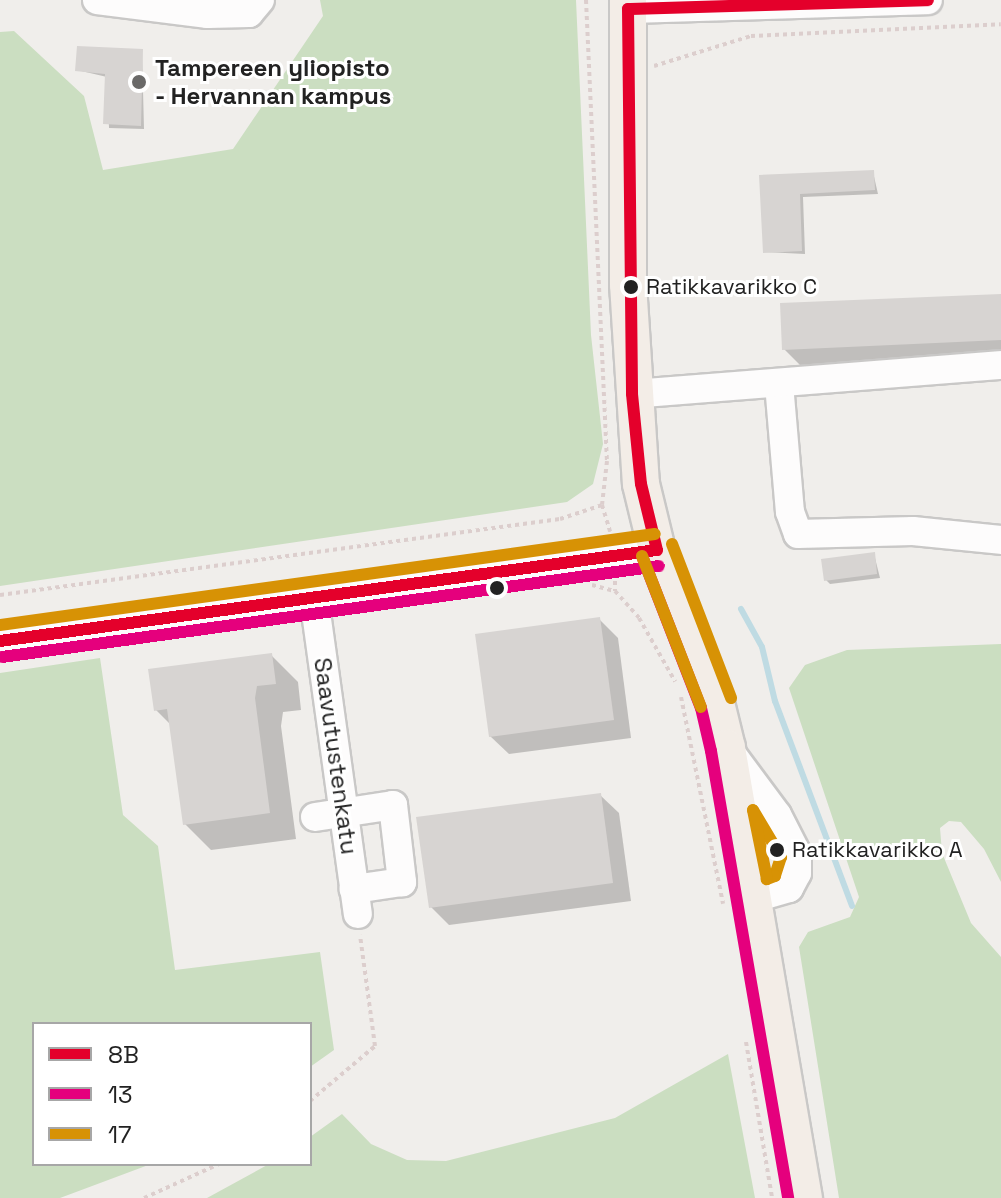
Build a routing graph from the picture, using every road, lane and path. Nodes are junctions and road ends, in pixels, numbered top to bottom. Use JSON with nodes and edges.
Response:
{"nodes":[{"id":1,"x":97,"y":0,"type":"edge"},
{"id":2,"x":260,"y":0,"type":"edge"},
{"id":3,"x":928,"y":0,"type":"edge"},
{"id":4,"x":628,"y":5,"type":"edge"},
{"id":5,"x":1001,"y":24,"type":"edge"},
{"id":6,"x":628,"y":67,"type":"junction"},
{"id":7,"x":589,"y":70,"type":"dead end"},
{"id":8,"x":1001,"y":365,"type":"edge"},
{"id":9,"x":779,"y":384,"type":"junction"},
{"id":10,"x":632,"y":394,"type":"junction"},
{"id":11,"x":602,"y":505,"type":"dead end"},
{"id":12,"x":1001,"y":540,"type":"edge"},
{"id":13,"x":657,"y":550,"type":"junction"},
{"id":14,"x":0,"y":595,"type":"edge"},
{"id":15,"x":314,"y":598,"type":"junction"},
{"id":16,"x":0,"y":641,"type":"edge"},
{"id":17,"x":727,"y":748,"type":"junction"},
{"id":18,"x":344,"y":813,"type":"junction"},
{"id":19,"x":315,"y":817,"type":"dead end"},
{"id":20,"x":754,"y":898,"type":"junction"},
{"id":21,"x":356,"y":902,"type":"junction"},
{"id":22,"x":312,"y":1099,"type":"edge"},
{"id":23,"x":215,"y":1166,"type":"edge"},
{"id":24,"x":144,"y":1198,"type":"edge"},
{"id":25,"x":804,"y":1198,"type":"edge"}],
"edges":[{"from":1,"to":2,"type":"street"},
{"from":3,"to":4,"type":"street"},
{"from":4,"to":6,"type":"main road"},
{"from":5,"to":6,"type":"path"},
{"from":6,"to":7,"type":"path"},
{"from":6,"to":10,"type":"main road"},
{"from":8,"to":9,"type":"street"},
{"from":9,"to":10,"type":"street"},
{"from":9,"to":12,"type":"street"},
{"from":10,"to":13,"type":"main road"},
{"from":11,"to":14,"type":"path"},
{"from":13,"to":15,"type":"street"},
{"from":13,"to":17,"type":"main road"},
{"from":15,"to":16,"type":"street"},
{"from":15,"to":18,"type":"street","name":"Saavutustenkatu"},
{"from":17,"to":20,"type":"main road"},
{"from":17,"to":20,"type":"street"},
{"from":18,"to":19,"type":"street"},
{"from":18,"to":21,"type":"street","name":"Saavutustenkatu"},
{"from":18,"to":21,"type":"street"},
{"from":20,"to":25,"type":"main road"},
{"from":21,"to":22,"type":"path"},
{"from":23,"to":24,"type":"path"}]}
